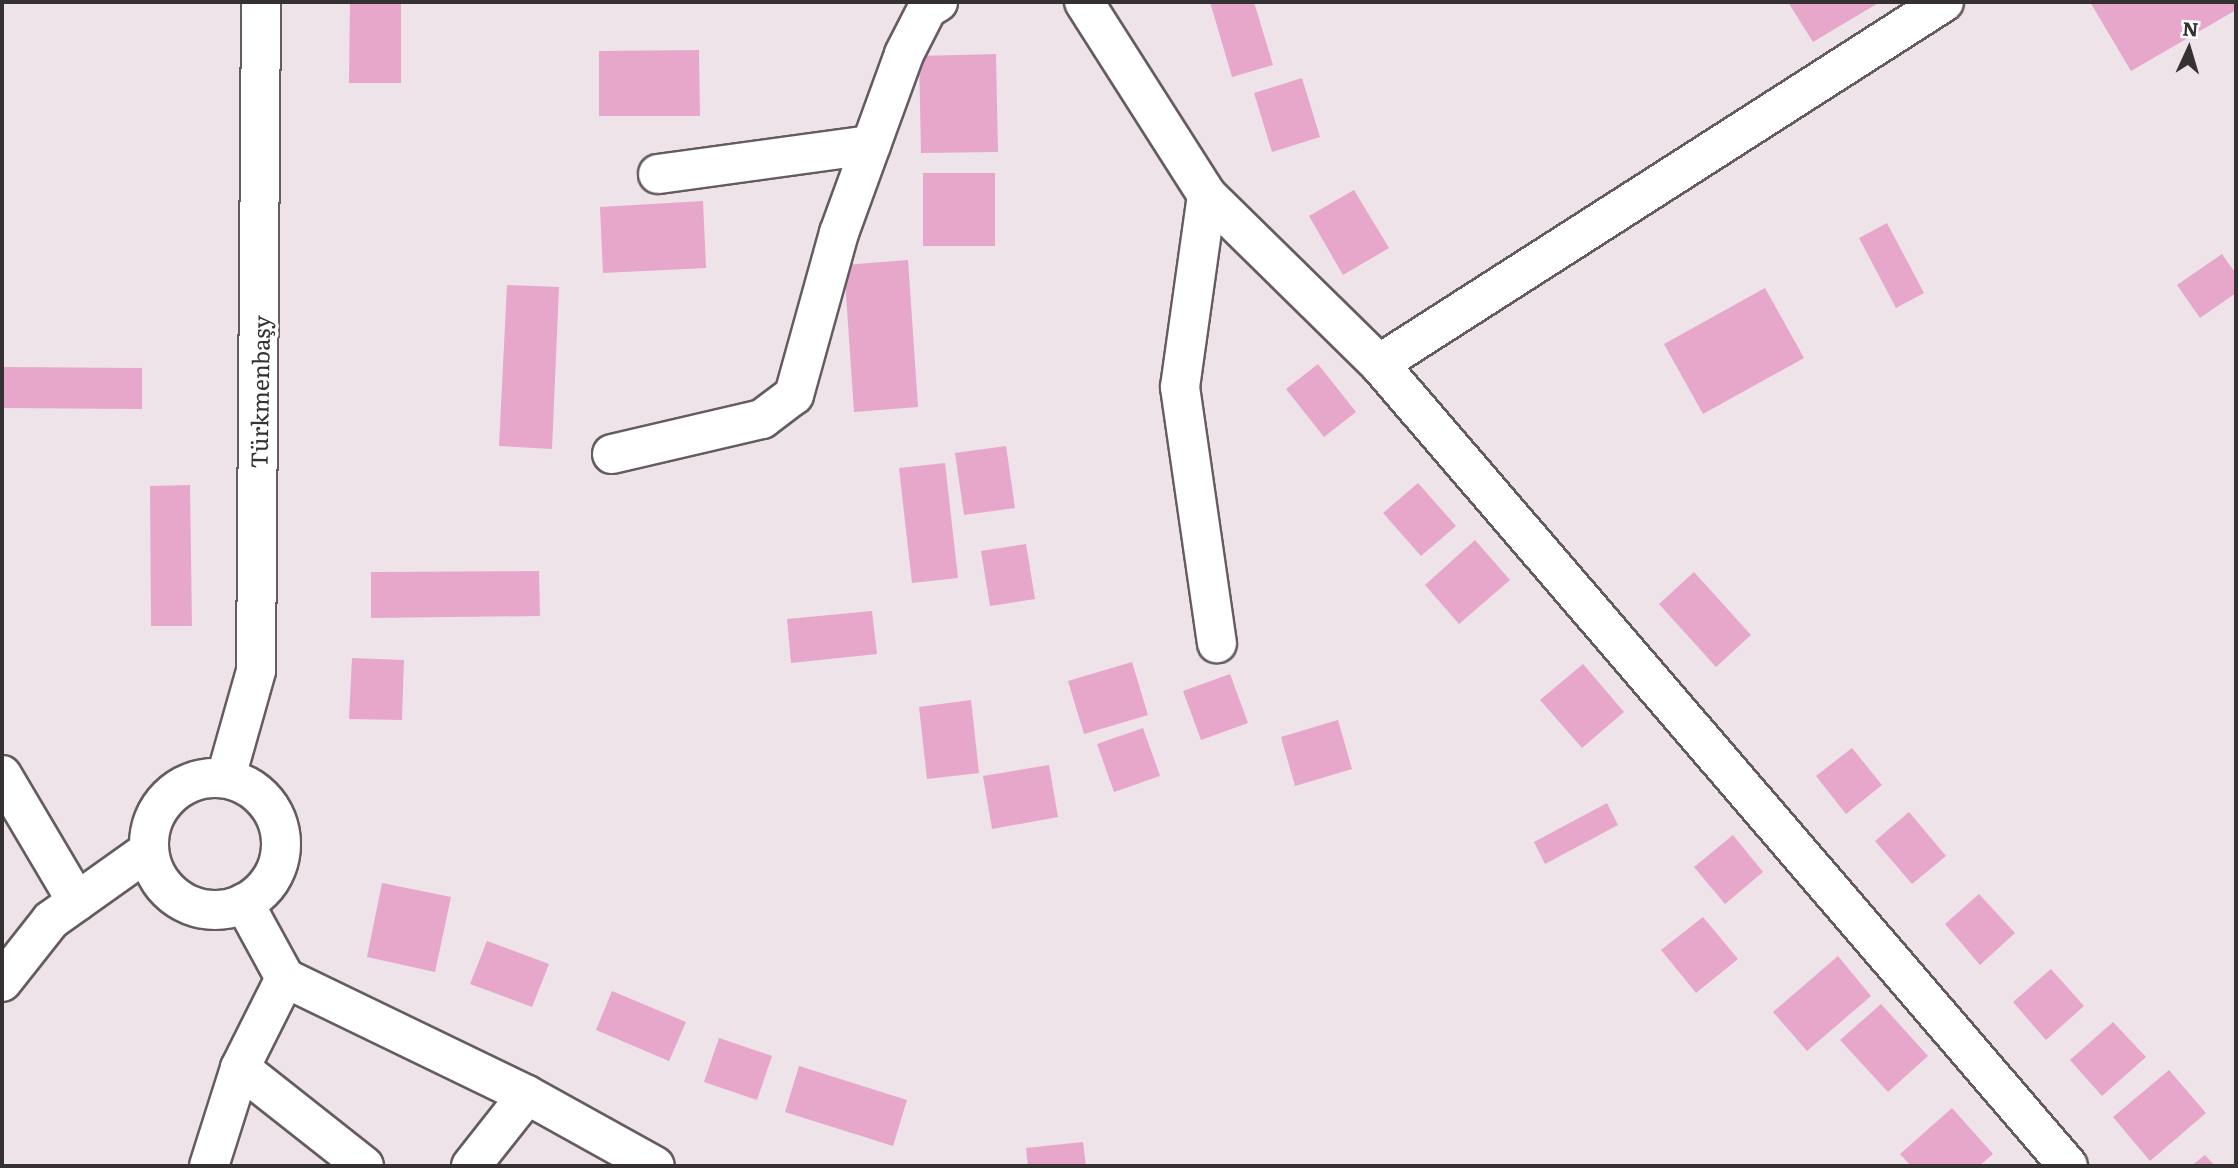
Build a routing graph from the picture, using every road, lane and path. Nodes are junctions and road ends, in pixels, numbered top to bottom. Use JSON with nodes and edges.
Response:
{"nodes":[{"id":1,"x":261,"y":2,"type":"edge"},
{"id":2,"x":938,"y":2,"type":"edge"},
{"id":3,"x":1084,"y":2,"type":"edge"},
{"id":4,"x":1944,"y":2,"type":"edge"},
{"id":5,"x":871,"y":145,"type":"junction"},
{"id":6,"x":657,"y":174,"type":"dead end"},
{"id":7,"x":1207,"y":195,"type":"junction"},
{"id":8,"x":1379,"y":364,"type":"junction"},
{"id":9,"x":612,"y":454,"type":"dead end"},
{"id":10,"x":1217,"y":643,"type":"dead end"},
{"id":11,"x":2,"y":775,"type":"edge"},
{"id":12,"x":226,"y":777,"type":"junction"},
{"id":13,"x":148,"y":851,"type":"junction"},
{"id":14,"x":77,"y":902,"type":"junction"},
{"id":15,"x":244,"y":904,"type":"junction"},
{"id":16,"x":285,"y":978,"type":"junction"},
{"id":17,"x":2,"y":982,"type":"edge"},
{"id":18,"x":240,"y":1068,"type":"junction"},
{"id":19,"x":527,"y":1095,"type":"junction"},
{"id":20,"x":209,"y":1166,"type":"edge"},
{"id":21,"x":364,"y":1166,"type":"edge"},
{"id":22,"x":471,"y":1166,"type":"edge"},
{"id":23,"x":655,"y":1166,"type":"edge"},
{"id":24,"x":2068,"y":1166,"type":"edge"}],
"edges":[{"from":1,"to":12,"type":"street","name":"Türkmenbaşy"},
{"from":2,"to":5,"type":"street"},
{"from":3,"to":7,"type":"street"},
{"from":4,"to":8,"type":"street"},
{"from":5,"to":6,"type":"street"},
{"from":5,"to":9,"type":"street"},
{"from":7,"to":8,"type":"street"},
{"from":7,"to":10,"type":"street"},
{"from":8,"to":24,"type":"street"},
{"from":11,"to":14,"type":"street"},
{"from":12,"to":13,"type":"street"},
{"from":12,"to":15,"type":"street"},
{"from":13,"to":14,"type":"street"},
{"from":13,"to":15,"type":"street"},
{"from":14,"to":17,"type":"street"},
{"from":15,"to":16,"type":"street"},
{"from":16,"to":18,"type":"street"},
{"from":16,"to":19,"type":"street"},
{"from":18,"to":20,"type":"street"},
{"from":18,"to":21,"type":"street"},
{"from":19,"to":22,"type":"street"},
{"from":19,"to":23,"type":"street"}]}
